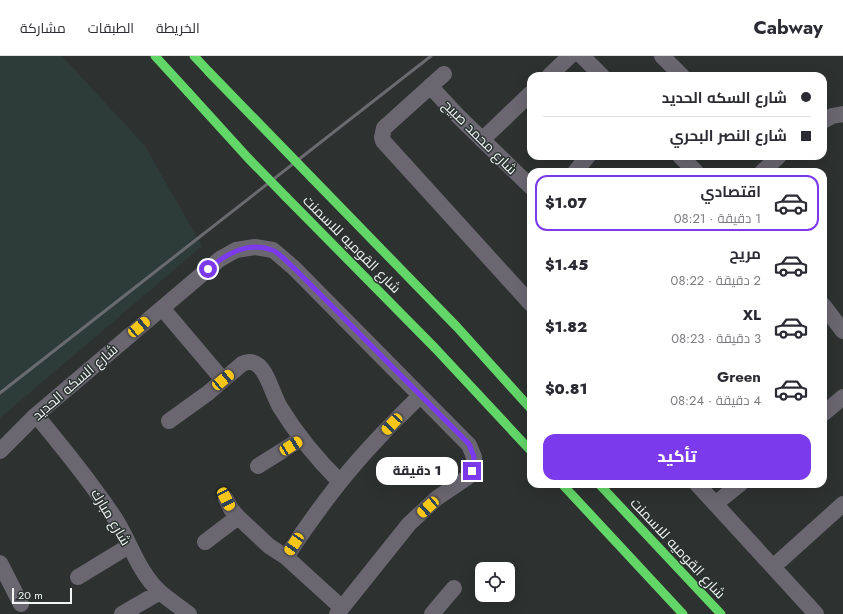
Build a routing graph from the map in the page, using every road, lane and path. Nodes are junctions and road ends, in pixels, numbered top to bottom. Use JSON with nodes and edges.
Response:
{"nodes":[{"id":1,"x":155,"y":56,"type":"edge"},
{"id":2,"x":194,"y":56,"type":"edge"},
{"id":3,"x":570,"y":56,"type":"edge"},
{"id":4,"x":582,"y":56,"type":"edge"},
{"id":5,"x":662,"y":56,"type":"edge"},
{"id":6,"x":553,"y":72,"type":"edge"},
{"id":7,"x":598,"y":72,"type":"edge"},
{"id":8,"x":678,"y":72,"type":"edge"},
{"id":9,"x":444,"y":74,"type":"dead end"},
{"id":10,"x":430,"y":86,"type":"junction"},
{"id":11,"x":527,"y":97,"type":"edge"},
{"id":12,"x":843,"y":114,"type":"edge"},
{"id":13,"x":827,"y":119,"type":"edge"},
{"id":14,"x":482,"y":140,"type":"junction"},
{"id":15,"x":585,"y":160,"type":"edge"},
{"id":16,"x":684,"y":160,"type":"edge"},
{"id":17,"x":774,"y":160,"type":"edge"},
{"id":18,"x":578,"y":168,"type":"edge"},
{"id":19,"x":692,"y":168,"type":"edge"},
{"id":20,"x":766,"y":168,"type":"edge"},
{"id":21,"x":527,"y":183,"type":"edge"},
{"id":22,"x":527,"y":300,"type":"edge"},
{"id":23,"x":162,"y":308,"type":"junction"},
{"id":24,"x":827,"y":310,"type":"edge"},
{"id":25,"x":843,"y":331,"type":"edge"},
{"id":26,"x":223,"y":380,"type":"junction"},
{"id":27,"x":420,"y":396,"type":"junction"},
{"id":28,"x":843,"y":397,"type":"edge"},
{"id":29,"x":527,"y":405,"type":"edge"},
{"id":30,"x":827,"y":411,"type":"edge"},
{"id":31,"x":36,"y":415,"type":"junction"},
{"id":32,"x":169,"y":421,"type":"dead end"},
{"id":33,"x":301,"y":439,"type":"junction"},
{"id":34,"x":527,"y":447,"type":"edge"},
{"id":35,"x":0,"y":451,"type":"edge"},
{"id":36,"x":258,"y":466,"type":"dead end"},
{"id":37,"x":340,"y":482,"type":"junction"},
{"id":38,"x":566,"y":488,"type":"edge"},
{"id":39,"x":603,"y":488,"type":"edge"},
{"id":40,"x":701,"y":488,"type":"edge"},
{"id":41,"x":735,"y":488,"type":"edge"},
{"id":42,"x":226,"y":499,"type":"dead end"},
{"id":43,"x":715,"y":504,"type":"junction"},
{"id":44,"x":843,"y":504,"type":"edge"},
{"id":45,"x":238,"y":517,"type":"junction"},
{"id":46,"x":205,"y":542,"type":"dead end"},
{"id":47,"x":129,"y":546,"type":"junction"},
{"id":48,"x":286,"y":557,"type":"junction"},
{"id":49,"x":0,"y":563,"type":"edge"},
{"id":50,"x":773,"y":567,"type":"junction"},
{"id":51,"x":78,"y":577,"type":"dead end"},
{"id":52,"x":454,"y":588,"type":"dead end"},
{"id":53,"x":160,"y":592,"type":"junction"},
{"id":54,"x":21,"y":604,"type":"dead end"},
{"id":55,"x":339,"y":611,"type":"edge"},
{"id":56,"x":122,"y":614,"type":"edge"},
{"id":57,"x":190,"y":614,"type":"edge"},
{"id":58,"x":432,"y":614,"type":"edge"},
{"id":59,"x":683,"y":614,"type":"edge"},
{"id":60,"x":721,"y":614,"type":"edge"},
{"id":61,"x":816,"y":614,"type":"edge"}],
"edges":[{"from":1,"to":34,"type":"main road","name":"شارع القوميه للاسمنت","bridge":true},
{"from":2,"to":29,"type":"main road","name":"شارع القوميه للاسمنت","bridge":true},
{"from":3,"to":6,"type":"street"},
{"from":4,"to":7,"type":"street"},
{"from":5,"to":8,"type":"street"},
{"from":9,"to":10,"type":"street"},
{"from":10,"to":14,"type":"street","name":"شارع محمد صبيح"},
{"from":10,"to":22,"type":"street"},
{"from":11,"to":14,"type":"street"},
{"from":12,"to":13,"type":"street"},
{"from":14,"to":21,"type":"street","name":"شارع محمد صبيح"},
{"from":15,"to":18,"type":"street"},
{"from":16,"to":19,"type":"street"},
{"from":17,"to":20,"type":"street"},
{"from":23,"to":26,"type":"street"},
{"from":23,"to":27,"type":"street","name":"شارع السكه الحديد"},
{"from":23,"to":31,"type":"street","name":"شارع السكه الحديد"},
{"from":24,"to":25,"type":"street"},
{"from":26,"to":32,"type":"street"},
{"from":26,"to":33,"type":"street"},
{"from":27,"to":37,"type":"street"},
{"from":27,"to":55,"type":"street"},
{"from":28,"to":30,"type":"street"},
{"from":31,"to":35,"type":"street","name":"شارع السكه الحديد"},
{"from":31,"to":47,"type":"street","name":"شارع مبارك"},
{"from":33,"to":36,"type":"street"},
{"from":33,"to":37,"type":"street"},
{"from":37,"to":48,"type":"street"},
{"from":38,"to":59,"type":"main road"},
{"from":39,"to":60,"type":"main road","name":"شارع القوميه للاسمنت"},
{"from":40,"to":43,"type":"street"},
{"from":41,"to":43,"type":"street"},
{"from":42,"to":45,"type":"street"},
{"from":43,"to":50,"type":"street"},
{"from":44,"to":50,"type":"street"},
{"from":45,"to":46,"type":"street"},
{"from":45,"to":48,"type":"street"},
{"from":47,"to":51,"type":"street"},
{"from":47,"to":53,"type":"street","name":"شارع مبارك"},
{"from":48,"to":55,"type":"street"},
{"from":49,"to":54,"type":"street"},
{"from":50,"to":61,"type":"street"},
{"from":52,"to":58,"type":"street"},
{"from":53,"to":56,"type":"street"},
{"from":53,"to":57,"type":"street","name":"شارع مبارك"}]}
